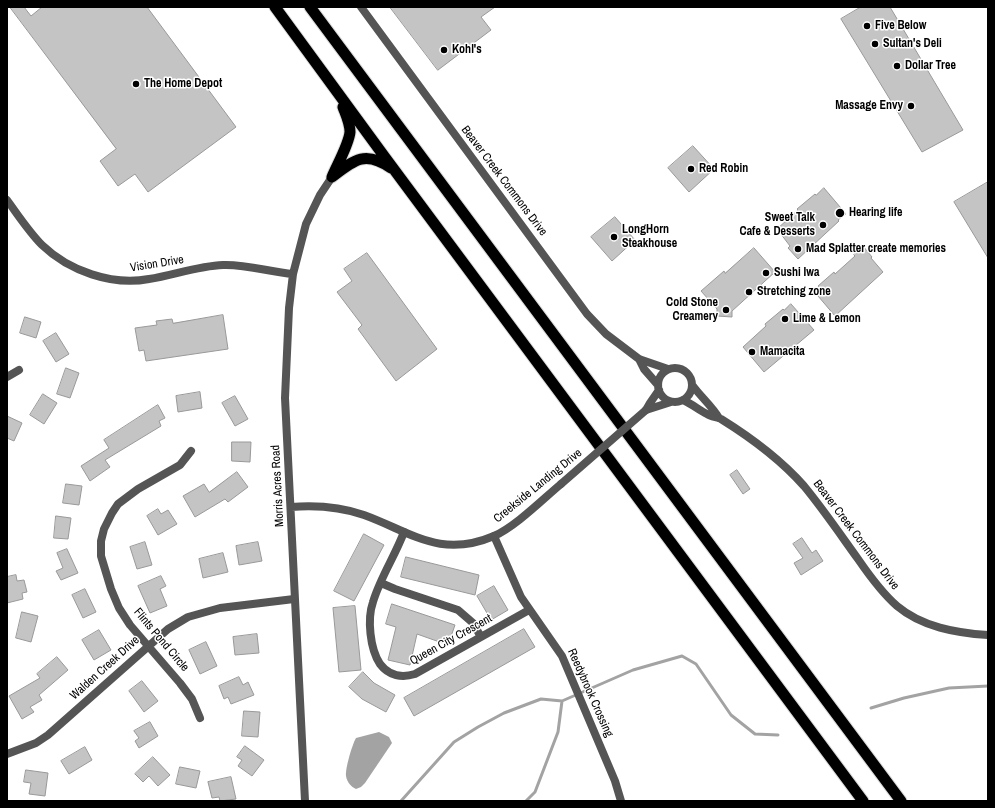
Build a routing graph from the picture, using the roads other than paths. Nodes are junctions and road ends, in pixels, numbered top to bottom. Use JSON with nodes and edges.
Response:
{"nodes":[{"id":1,"x":275,"y":7,"type":"edge"},
{"id":2,"x":310,"y":7,"type":"edge"},
{"id":3,"x":361,"y":7,"type":"edge"},
{"id":4,"x":334,"y":88,"type":"junction"},
{"id":5,"x":395,"y":171,"type":"junction"},
{"id":6,"x":332,"y":177,"type":"junction"},
{"id":7,"x":7,"y":200,"type":"edge"},
{"id":8,"x":293,"y":274,"type":"junction"},
{"id":9,"x":639,"y":359,"type":"junction"},
{"id":10,"x":668,"y":369,"type":"junction"},
{"id":11,"x":19,"y":370,"type":"dead end"},
{"id":12,"x":7,"y":377,"type":"edge"},
{"id":13,"x":693,"y":386,"type":"junction"},
{"id":14,"x":658,"y":388,"type":"junction"},
{"id":15,"x":683,"y":400,"type":"junction"},
{"id":16,"x":671,"y":402,"type":"junction"},
{"id":17,"x":646,"y":410,"type":"junction"},
{"id":18,"x":719,"y":418,"type":"junction"},
{"id":19,"x":191,"y":451,"type":"dead end"},
{"id":20,"x":292,"y":507,"type":"junction"},
{"id":21,"x":404,"y":532,"type":"junction"},
{"id":22,"x":494,"y":536,"type":"junction"},
{"id":23,"x":381,"y":583,"type":"junction"},
{"id":24,"x":294,"y":599,"type":"junction"},
{"id":25,"x":529,"y":610,"type":"junction"},
{"id":26,"x":988,"y":635,"type":"edge"},
{"id":27,"x":481,"y":637,"type":"junction"},
{"id":28,"x":148,"y":646,"type":"junction"},
{"id":29,"x":200,"y":718,"type":"dead end"},
{"id":30,"x":7,"y":754,"type":"edge"},
{"id":31,"x":306,"y":801,"type":"edge"},
{"id":32,"x":621,"y":801,"type":"edge"},
{"id":33,"x":863,"y":801,"type":"edge"},
{"id":34,"x":901,"y":801,"type":"edge"}],
"edges":[{"from":1,"to":4,"type":"highway"},
{"from":2,"to":34,"type":"highway"},
{"from":3,"to":9,"type":"street","name":"Beaver Creek Commons Drive"},
{"from":4,"to":5,"type":"highway"},
{"from":4,"to":6,"type":"highway"},
{"from":5,"to":6,"type":"highway"},
{"from":5,"to":33,"type":"highway"},
{"from":6,"to":8,"type":"street","name":"Morris Acres Road"},
{"from":7,"to":8,"type":"street","name":"Vision Drive"},
{"from":8,"to":20,"type":"street","name":"Morris Acres Road"},
{"from":9,"to":10,"type":"street","name":"Beaver Creek Commons Drive"},
{"from":9,"to":14,"type":"street","name":"Beaver Creek Commons Drive"},
{"from":10,"to":13,"type":"street"},
{"from":10,"to":14,"type":"street"},
{"from":11,"to":12,"type":"street"},
{"from":13,"to":15,"type":"street"},
{"from":13,"to":18,"type":"street","name":"Beaver Creek Commons Drive"},
{"from":14,"to":16,"type":"street"},
{"from":14,"to":17,"type":"street","name":"Creekside Landing Drive"},
{"from":15,"to":16,"type":"street"},
{"from":15,"to":18,"type":"street","name":"Beaver Creek Commons Drive"},
{"from":16,"to":17,"type":"street","name":"Creekside Landing Drive"},
{"from":17,"to":22,"type":"street","name":"Creekside Landing Drive","bridge":true},
{"from":18,"to":26,"type":"street","name":"Beaver Creek Commons Drive"},
{"from":19,"to":28,"type":"street","name":"Flints Pond Circle"},
{"from":20,"to":21,"type":"street","name":"Creekside Landing Drive"},
{"from":20,"to":24,"type":"street","name":"Morris Acres Road"},
{"from":21,"to":22,"type":"street","name":"Creekside Landing Drive"},
{"from":21,"to":23,"type":"street","name":"Queen City Crescent"},
{"from":22,"to":25,"type":"street","name":"Reedybrook Crossing"},
{"from":23,"to":27,"type":"street"},
{"from":23,"to":27,"type":"street","name":"Queen City Crescent"},
{"from":24,"to":28,"type":"street","name":"Walden Creek Drive"},
{"from":24,"to":31,"type":"street","name":"Morris Acres Road"},
{"from":25,"to":27,"type":"street","name":"Queen City Crescent"},
{"from":25,"to":32,"type":"street","name":"Reedybrook Crossing"},
{"from":28,"to":29,"type":"street","name":"Flints Pond Circle"},
{"from":28,"to":30,"type":"street","name":"Walden Creek Drive"}]}
